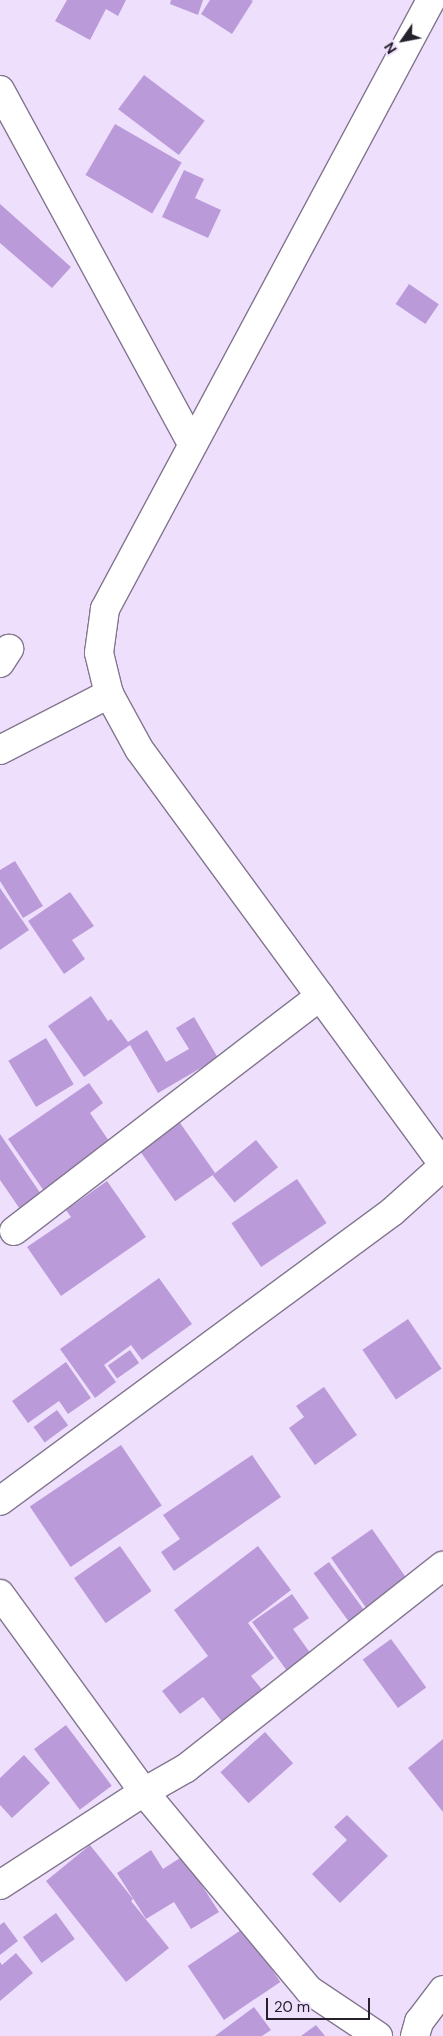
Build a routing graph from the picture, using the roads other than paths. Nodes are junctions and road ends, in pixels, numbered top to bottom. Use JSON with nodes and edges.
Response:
{"nodes":[{"id":1,"x":434,"y":6,"type":"edge"},
{"id":2,"x":0,"y":90,"type":"edge"},
{"id":3,"x":192,"y":443,"type":"junction"},
{"id":4,"x":109,"y":694,"type":"junction"},
{"id":5,"x":5,"y":740,"type":"edge"},
{"id":6,"x":320,"y":996,"type":"junction"},
{"id":7,"x":443,"y":1165,"type":"edge"},
{"id":8,"x":14,"y":1231,"type":"dead end"},
{"id":9,"x":0,"y":1501,"type":"edge"},
{"id":10,"x":443,"y":1566,"type":"edge"},
{"id":11,"x":0,"y":1594,"type":"edge"},
{"id":12,"x":144,"y":1792,"type":"junction"},
{"id":13,"x":0,"y":1885,"type":"edge"},
{"id":14,"x":443,"y":1990,"type":"edge"},
{"id":15,"x":378,"y":2036,"type":"edge"},
{"id":16,"x":415,"y":2036,"type":"edge"}],
"edges":[{"from":1,"to":3,"type":"street"},
{"from":2,"to":3,"type":"street"},
{"from":3,"to":4,"type":"street"},
{"from":4,"to":5,"type":"street"},
{"from":4,"to":6,"type":"street"},
{"from":6,"to":7,"type":"street"},
{"from":6,"to":8,"type":"street"},
{"from":7,"to":9,"type":"street"},
{"from":10,"to":12,"type":"street"},
{"from":11,"to":12,"type":"street"},
{"from":12,"to":13,"type":"street"},
{"from":12,"to":15,"type":"street"},
{"from":14,"to":16,"type":"street"}]}
